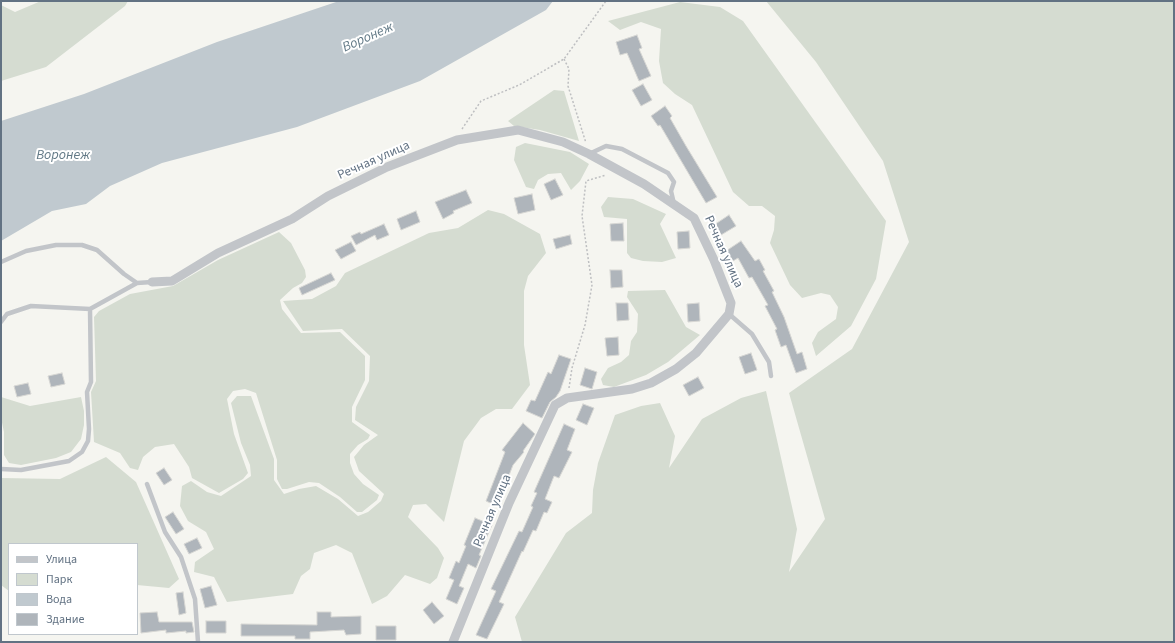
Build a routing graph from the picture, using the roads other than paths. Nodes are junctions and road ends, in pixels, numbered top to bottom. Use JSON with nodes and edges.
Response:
{"nodes":[{"id":1,"x":589,"y":154,"type":"junction"},
{"id":2,"x":674,"y":204,"type":"junction"},
{"id":3,"x":1,"y":262,"type":"edge"},
{"id":4,"x":152,"y":282,"type":"joint"},
{"id":5,"x":137,"y":283,"type":"junction"},
{"id":6,"x":90,"y":309,"type":"junction"},
{"id":7,"x":729,"y":314,"type":"junction"},
{"id":8,"x":1,"y":322,"type":"edge"},
{"id":9,"x":771,"y":376,"type":"dead end"},
{"id":10,"x":1,"y":469,"type":"edge"},
{"id":11,"x":147,"y":484,"type":"dead end"},
{"id":12,"x":198,"y":642,"type":"edge"},
{"id":13,"x":453,"y":642,"type":"edge"}],
"edges":[{"from":1,"to":2,"type":"street","name":"Речная улица"},
{"from":1,"to":2,"type":"lane"},
{"from":1,"to":4,"type":"street","name":"Речная улица"},
{"from":2,"to":7,"type":"street","name":"Речная улица"},
{"from":3,"to":5,"type":"lane"},
{"from":4,"to":5,"type":"lane"},
{"from":5,"to":6,"type":"lane"},
{"from":6,"to":8,"type":"lane"},
{"from":6,"to":10,"type":"lane"},
{"from":7,"to":9,"type":"lane"},
{"from":7,"to":13,"type":"street","name":"Речная улица"},
{"from":11,"to":12,"type":"lane"}]}
